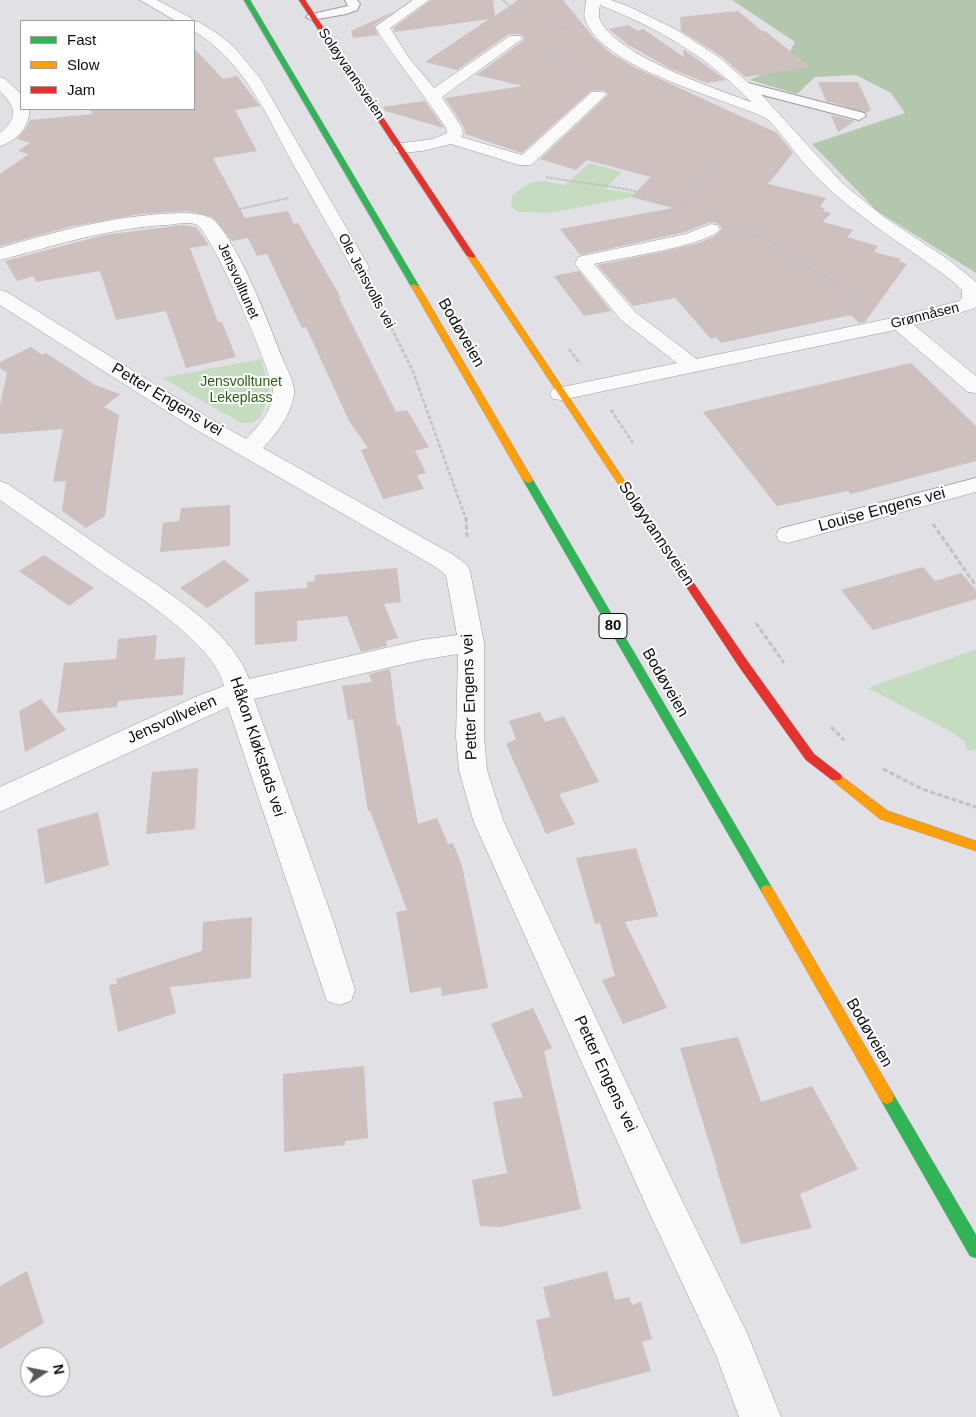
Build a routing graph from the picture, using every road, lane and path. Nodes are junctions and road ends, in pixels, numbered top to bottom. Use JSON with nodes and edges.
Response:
{"nodes":[{"id":1,"x":147,"y":0,"type":"edge"},
{"id":2,"x":302,"y":0,"type":"edge"},
{"id":3,"x":422,"y":0,"type":"edge"},
{"id":4,"x":593,"y":0,"type":"edge"},
{"id":5,"x":599,"y":0,"type":"edge"},
{"id":6,"x":248,"y":1,"type":"edge"},
{"id":7,"x":356,"y":1,"type":"edge"},
{"id":8,"x":312,"y":17,"type":"junction"},
{"id":9,"x":184,"y":20,"type":"edge"},
{"id":10,"x":195,"y":26,"type":"edge"},
{"id":11,"x":566,"y":29,"type":"dead end"},
{"id":12,"x":546,"y":32,"type":"dead end"},
{"id":13,"x":515,"y":39,"type":"joint"},
{"id":14,"x":0,"y":82,"type":"edge"},
{"id":15,"x":744,"y":86,"type":"junction"},
{"id":16,"x":598,"y":95,"type":"joint"},
{"id":17,"x":433,"y":96,"type":"junction"},
{"id":18,"x":20,"y":106,"type":"edge"},
{"id":19,"x":21,"y":110,"type":"edge"},
{"id":20,"x":772,"y":115,"type":"junction"},
{"id":21,"x":859,"y":116,"type":"dead end"},
{"id":22,"x":450,"y":139,"type":"junction"},
{"id":23,"x":0,"y":141,"type":"edge"},
{"id":24,"x":401,"y":148,"type":"junction"},
{"id":25,"x":719,"y":166,"type":"dead end"},
{"id":26,"x":314,"y":185,"type":"junction"},
{"id":27,"x":680,"y":206,"type":"dead end"},
{"id":28,"x":206,"y":222,"type":"junction"},
{"id":29,"x":711,"y":229,"type":"dead end"},
{"id":30,"x":0,"y":254,"type":"edge"},
{"id":31,"x":360,"y":267,"type":"joint"},
{"id":32,"x":0,"y":296,"type":"edge"},
{"id":33,"x":899,"y":323,"type":"junction"},
{"id":34,"x":566,"y":345,"type":"dead end"},
{"id":35,"x":691,"y":367,"type":"junction"},
{"id":36,"x":596,"y":386,"type":"junction"},
{"id":37,"x":976,"y":387,"type":"edge"},
{"id":38,"x":561,"y":394,"type":"junction"},
{"id":39,"x":249,"y":449,"type":"junction"},
{"id":40,"x":636,"y":449,"type":"dead end"},
{"id":41,"x":976,"y":485,"type":"edge"},
{"id":42,"x":0,"y":489,"type":"edge"},
{"id":43,"x":917,"y":501,"type":"junction"},
{"id":44,"x":788,"y":535,"type":"dead end"},
{"id":45,"x":458,"y":571,"type":"junction"},
{"id":46,"x":976,"y":586,"type":"edge"},
{"id":47,"x":755,"y":622,"type":"dead end"},
{"id":48,"x":471,"y":643,"type":"junction"},
{"id":49,"x":788,"y":668,"type":"dead end"},
{"id":50,"x":238,"y":692,"type":"junction"},
{"id":51,"x":830,"y":726,"type":"dead end"},
{"id":52,"x":847,"y":742,"type":"dead end"},
{"id":53,"x":880,"y":768,"type":"dead end"},
{"id":54,"x":0,"y":800,"type":"edge"},
{"id":55,"x":976,"y":807,"type":"edge"},
{"id":56,"x":976,"y":846,"type":"edge"},
{"id":57,"x":339,"y":990,"type":"dead end"},
{"id":58,"x":976,"y":1250,"type":"edge"},
{"id":59,"x":760,"y":1417,"type":"edge"}],
"edges":[{"from":1,"to":9,"type":"street"},
{"from":2,"to":8,"type":"main road","name":"Soløyvannsveien"},
{"from":3,"to":17,"type":"street"},
{"from":4,"to":20,"type":"street","name":"Grønnåsen"},
{"from":5,"to":15,"type":"street","name":"Grønnåsen"},
{"from":6,"to":58,"type":"main road","name":"Bodøveien","number":"80"},
{"from":7,"to":8,"type":"lane"},
{"from":8,"to":24,"type":"main road","name":"Soløyvannsveien"},
{"from":10,"to":26,"type":"street","name":"Ole Jensvolls vei"},
{"from":11,"to":12,"type":"path"},
{"from":13,"to":16,"type":"path"},
{"from":13,"to":17,"type":"street"},
{"from":14,"to":18,"type":"street"},
{"from":15,"to":20,"type":"street","name":"Grønnåsen"},
{"from":15,"to":21,"type":"lane","name":"Grønnåsen"},
{"from":16,"to":22,"type":"street"},
{"from":17,"to":22,"type":"street"},
{"from":19,"to":23,"type":"street"},
{"from":20,"to":33,"type":"street","name":"Grønnåsen"},
{"from":22,"to":24,"type":"street"},
{"from":24,"to":38,"type":"main road","name":"Soløyvannsveien"},
{"from":25,"to":27,"type":"path"},
{"from":26,"to":28,"type":"path"},
{"from":26,"to":31,"type":"street","name":"Ole Jensvolls vei"},
{"from":28,"to":30,"type":"street"},
{"from":28,"to":39,"type":"street","name":"Jensvolltunet"},
{"from":29,"to":35,"type":"street"},
{"from":31,"to":45,"type":"path","name":"Ole Jensvolls vei"},
{"from":32,"to":39,"type":"street","name":"Petter Engens vei"},
{"from":33,"to":35,"type":"street","name":"Grønnåsen"},
{"from":33,"to":37,"type":"street"},
{"from":34,"to":36,"type":"path"},
{"from":35,"to":36,"type":"street","name":"Grønnåsen"},
{"from":36,"to":38,"type":"street","name":"Grønnåsen"},
{"from":36,"to":40,"type":"path"},
{"from":38,"to":56,"type":"main road","name":"Soløyvannsveien"},
{"from":39,"to":45,"type":"street","name":"Petter Engens vei"},
{"from":41,"to":43,"type":"street","name":"Louise Engens vei"},
{"from":42,"to":50,"type":"street","name":"Håkon Kløkstads vei"},
{"from":43,"to":44,"type":"street","name":"Louise Engens vei"},
{"from":43,"to":46,"type":"path"},
{"from":45,"to":48,"type":"street","name":"Petter Engens vei"},
{"from":47,"to":49,"type":"path"},
{"from":48,"to":50,"type":"street","name":"Jensvollveien"},
{"from":48,"to":59,"type":"street","name":"Petter Engens vei"},
{"from":50,"to":54,"type":"street","name":"Jensvollveien"},
{"from":50,"to":57,"type":"street","name":"Håkon Kløkstads vei"},
{"from":51,"to":52,"type":"path"},
{"from":53,"to":55,"type":"path"}]}
